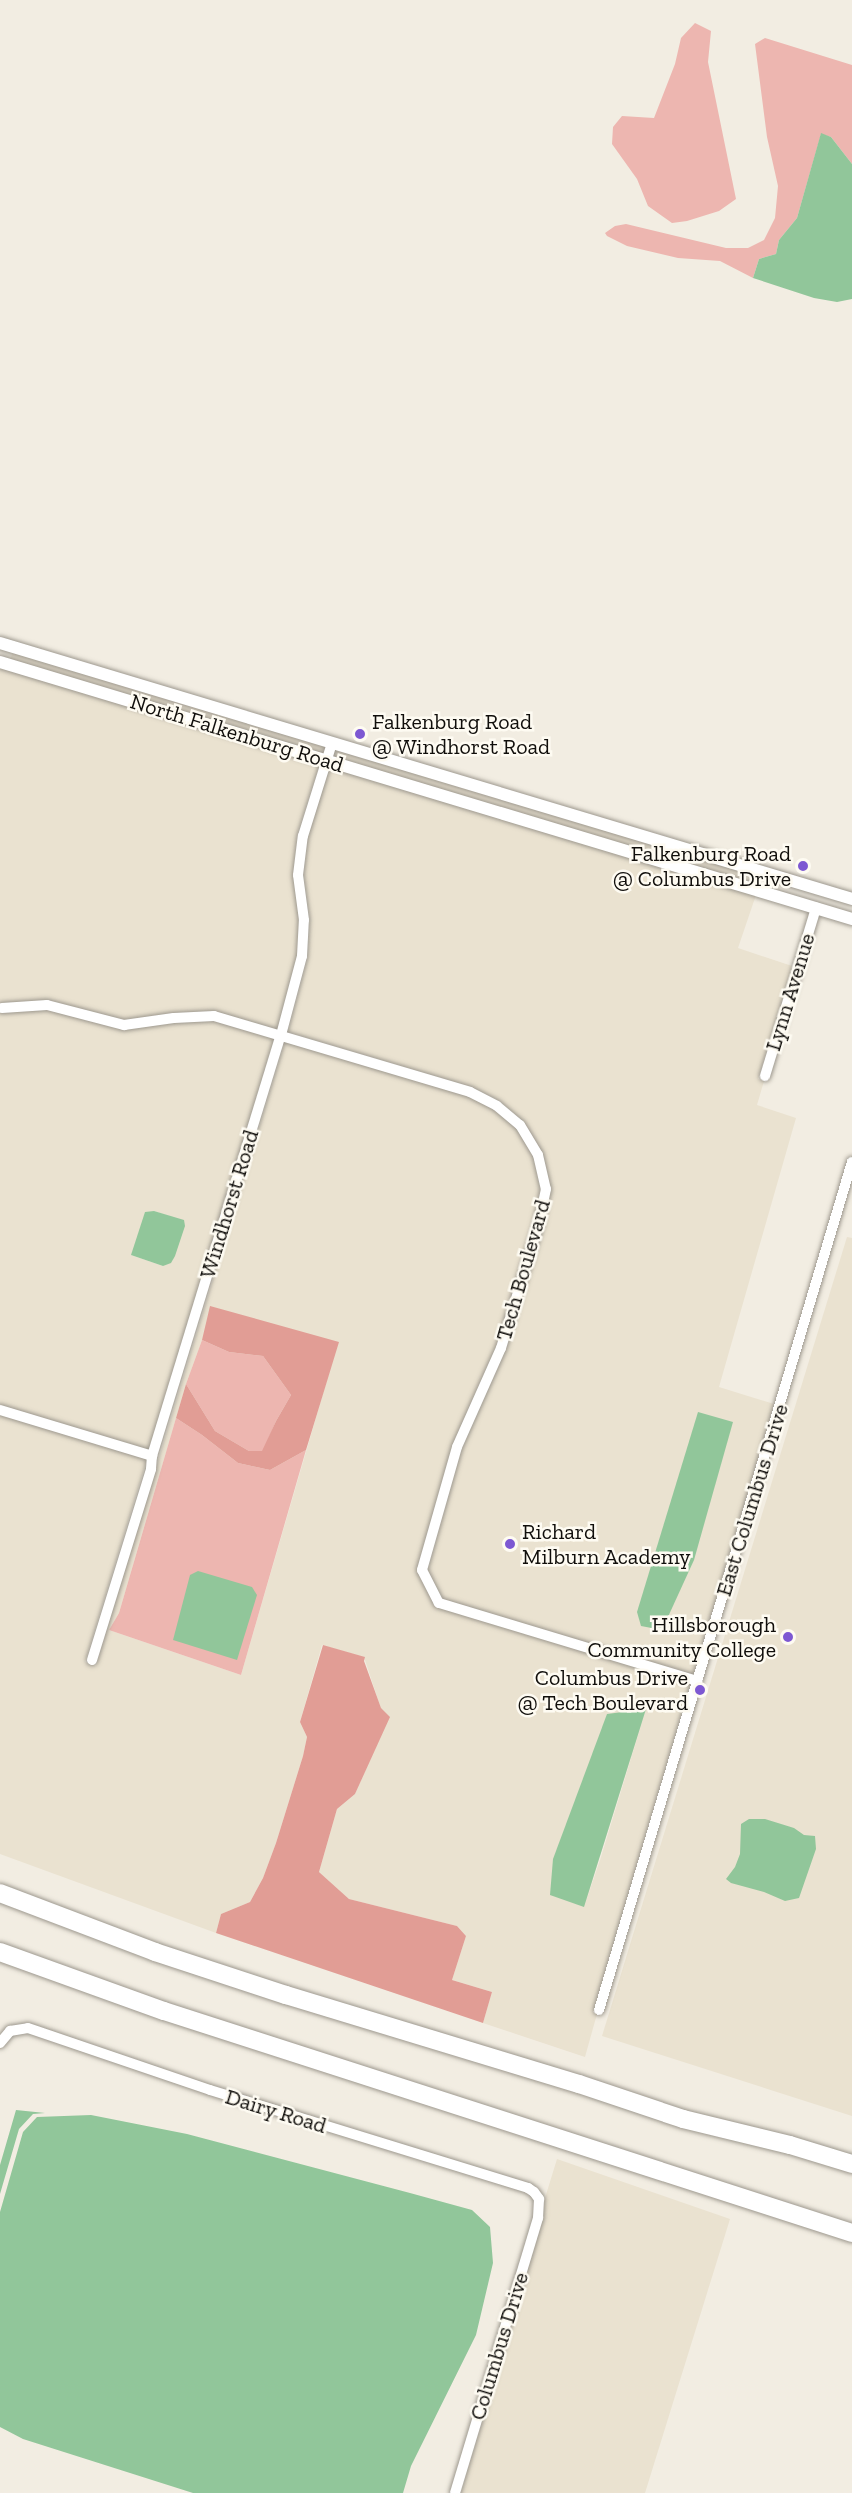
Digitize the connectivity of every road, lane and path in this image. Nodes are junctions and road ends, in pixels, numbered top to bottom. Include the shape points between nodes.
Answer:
1 (5, 644) edge
2 (2, 663) edge
3 (332, 743) junction
4 (326, 760) junction
5 (852, 899) edge
6 (816, 908) junction
7 (852, 919) edge
8 (2, 1008) dead end
9 (281, 1035) junction
10 (765, 1076) dead end
11 (852, 1162) edge
12 (0, 1410) edge
13 (152, 1456) junction
14 (92, 1660) dead end
15 (697, 1681) junction
16 (0, 1893) edge
17 (0, 1952) edge
18 (599, 2010) dead end
19 (0, 2043) edge
20 (852, 2164) edge
21 (539, 2199) joint
22 (852, 2233) edge
23 (455, 2493) edge

1 - 2 street
1 - 3 street, North Falkenburg Road
2 - 4 street, North Falkenburg Road
3 - 4 street, Windhorst Road
3 - 5 street, North Falkenburg Road
4 - 6 street, North Falkenburg Road
4 - 9 street, Windhorst Road via 303,836 298,875 304,920 302,956
6 - 7 street, North Falkenburg Road
6 - 10 street, Lynn Avenue
8 - 9 street, Tech Boulevard via 47,1005 124,1025 214,1016
9 - 13 street, Windhorst Road
9 - 15 street, Tech Boulevard via 470,1092 497,1106 520,1125 538,1155 546,1189 539,1223 501,1348 457,1447 422,1570 439,1603
11 - 15 street, East Columbus Drive
12 - 13 street
13 - 14 street, Windhorst Road
15 - 18 street, East Columbus Drive
16 - 20 highway via 156,1952 286,1995 683,2119
17 - 22 highway via 164,2011
19 - 21 street, Dairy Road via 10,2031 28,2028 210,2090 528,2188
21 - 23 street, Columbus Drive via 538,2218

